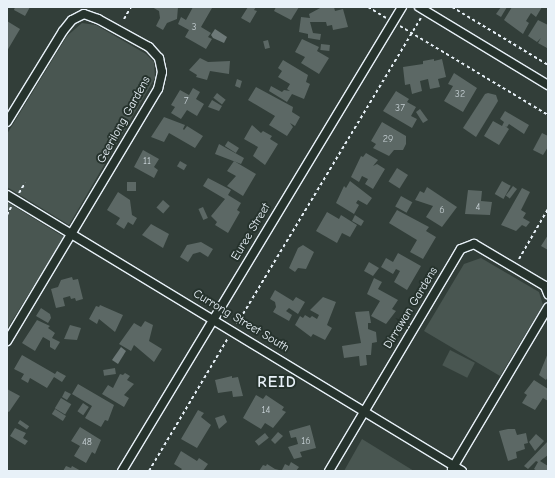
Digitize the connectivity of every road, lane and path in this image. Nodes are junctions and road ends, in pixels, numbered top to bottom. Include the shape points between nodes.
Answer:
1 (131, 7) edge
2 (368, 7) edge
3 (402, 7) edge
4 (452, 7) edge
5 (422, 9) edge
6 (124, 19) dead end
7 (393, 22) junction
8 (412, 33) junction
9 (548, 65) edge
10 (548, 85) edge
11 (548, 115) edge
12 (7, 122) edge
13 (7, 195) edge
14 (548, 209) edge
15 (72, 234) junction
16 (519, 259) dead end
17 (548, 294) edge
18 (548, 306) edge
19 (213, 318) junction
20 (233, 330) junction
21 (7, 341) edge
22 (365, 411) junction
23 (452, 469) edge
24 (122, 471) edge
25 (149, 471) edge
26 (328, 471) edge
27 (462, 471) edge

1 - 6 path
2 - 7 path
3 - 7 street, Euree Street
4 - 9 path
5 - 8 path
5 - 10 street
7 - 8 path
7 - 19 street, Euree Street
8 - 11 path
8 - 20 path
12 - 15 street, Geerilong Gardens via 63,30 72,20 84,14 149,47 159,58 162,72 158,89
13 - 15 street, Currong Street South
14 - 16 path
15 - 19 street, Currong Street South
15 - 21 street, Geerilong Gardens
17 - 22 street, Dirrawan Gardens via 545,286 474,244 461,249
18 - 23 street
19 - 20 street, Currong Street South
19 - 24 street, Euree Street
20 - 22 street, Currong Street South
20 - 25 path
22 - 23 street, Currong Street South
22 - 26 street, Dirrawan Gardens
23 - 27 street, Currong Street South

